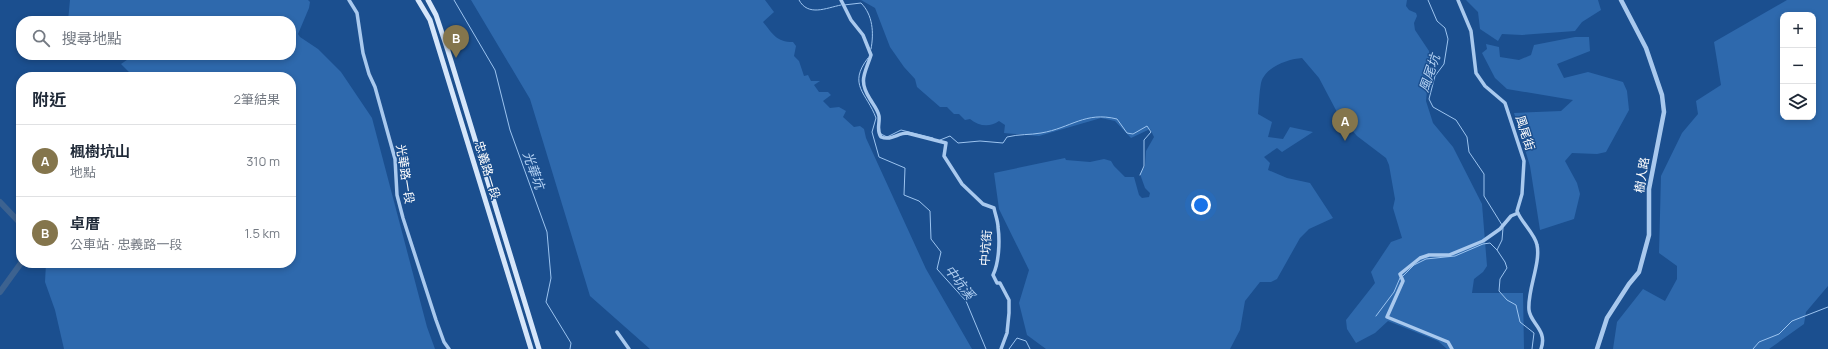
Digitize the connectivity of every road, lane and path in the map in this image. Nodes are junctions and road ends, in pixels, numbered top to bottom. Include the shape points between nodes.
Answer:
1 (349, 0) edge
2 (418, 0) edge
3 (428, 0) edge
4 (841, 0) edge
5 (1458, 0) edge
6 (1621, 0) edge
7 (492, 189) junction
8 (481, 192) junction
9 (1518, 214) junction
10 (530, 314) junction
11 (519, 317) junction
12 (617, 332) dead end
13 (449, 349) edge
14 (531, 349) edge
15 (539, 349) edge
16 (629, 349) edge
17 (1001, 349) edge
18 (1452, 349) edge
19 (1541, 349) edge
20 (1597, 349) edge

1 - 13 street, 光華路一段 via 357,14 368,74 375,87 395,159 397,196 403,218 436,320
2 - 8 main road, 忠義路一段 via 430,20
3 - 7 main road, 忠義路一段 via 436,15
4 - 17 street, 中坑街 via 850,20 863,35 870,54 863,82 879,116 881,137 888,139 907,133 946,143 944,156 962,184 983,204 994,208 998,232 996,270 993,275 1009,300 1007,333
5 - 9 street, 風尾街 via 1471,31 1476,73 1485,86 1505,103 1524,161
6 - 20 street, 樹人路 via 1646,48 1662,95 1664,112 1649,189 1649,235 1639,272 1607,318
7 - 8 main road
7 - 10 main road, 忠義路一段
8 - 11 main road, 忠義路一段
9 - 18 street via 1511,216 1500,229 1483,241 1449,255 1429,255 1420,258 1400,274 1403,281 1387,318 1448,342
9 - 19 street via 1537,245 1529,311 1543,339
10 - 11 main road
10 - 15 main road, 忠義路一段
11 - 14 main road, 忠義路一段
12 - 16 street

